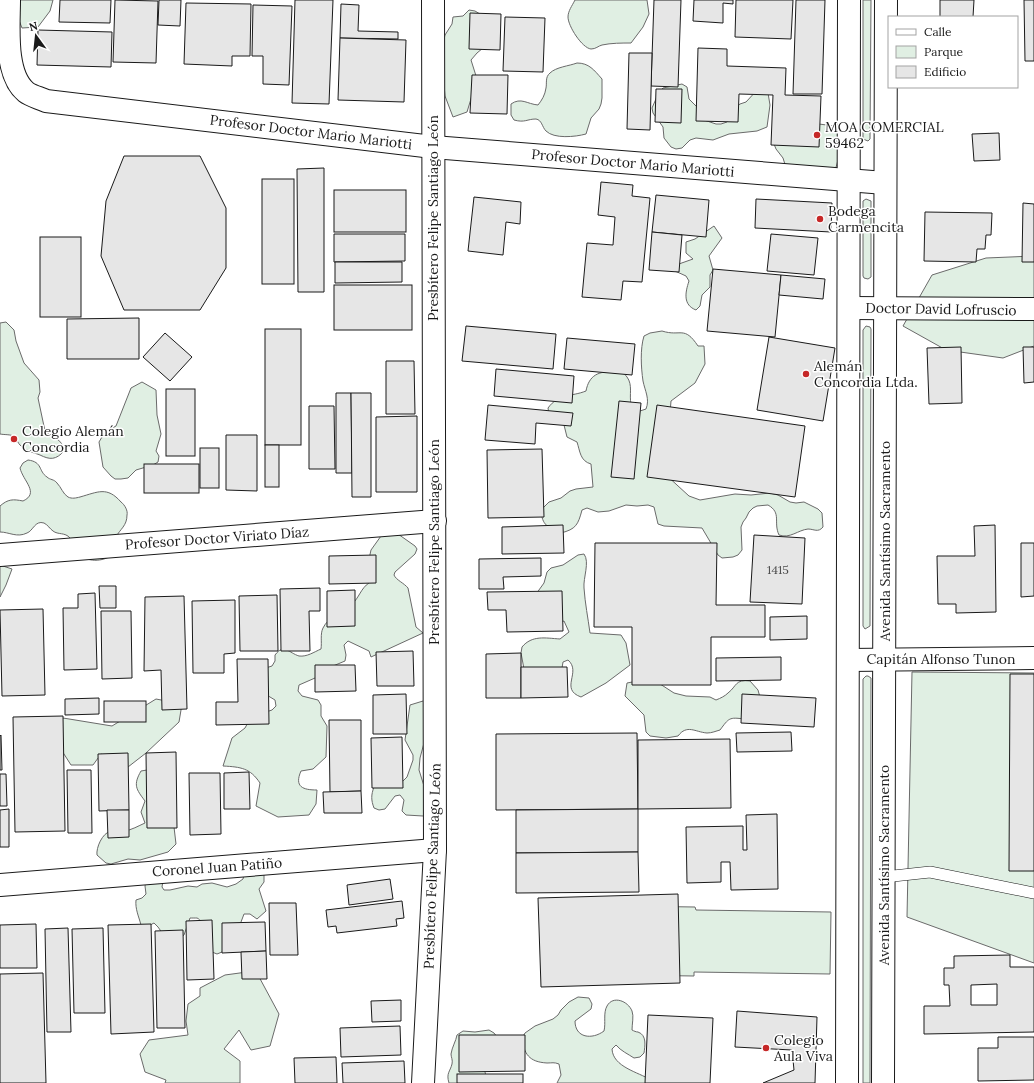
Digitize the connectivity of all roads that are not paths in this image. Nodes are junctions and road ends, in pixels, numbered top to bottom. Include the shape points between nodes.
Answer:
1 (8, 0) edge
2 (433, 0) edge
3 (849, 0) edge
4 (886, 0) edge
5 (433, 147) junction
6 (849, 180) junction
7 (885, 183) junction
8 (848, 308) junction
9 (885, 308) junction
10 (1034, 309) edge
11 (435, 521) junction
12 (0, 555) edge
13 (1034, 658) edge
14 (885, 659) junction
15 (848, 660) junction
16 (434, 850) junction
17 (884, 877) junction
18 (0, 884) edge
19 (1034, 894) edge
20 (423, 1083) edge
21 (847, 1083) edge
22 (883, 1083) edge

1 - 5 street, Profesor Doctor Mario Mariotti via 9,49 14,74 18,83 27,92 46,101
2 - 5 street, Presbítero Felipe Santiago León
3 - 6 street
4 - 7 street, Avenida Santísimo Sacramento
5 - 6 street, Profesor Doctor Mario Mariotti
5 - 11 street, Presbítero Felipe Santiago León
6 - 7 street, Profesor Doctor Mario Mariotti
6 - 8 street
7 - 9 street, Avenida Santísimo Sacramento
8 - 9 street, Doctor David Lofruscio
8 - 15 street
9 - 10 street, Doctor David Lofruscio
9 - 14 street, Avenida Santísimo Sacramento
11 - 12 street, Profesor Doctor Viriato Díaz
11 - 16 street, Presbítero Felipe Santiago León
13 - 14 street, Capitán Alfonso Tunon
14 - 15 street, Capitán Alfonso Tunon
14 - 17 street, Avenida Santísimo Sacramento
15 - 21 street
16 - 18 street, Coronel Juan Patiño
16 - 20 street, Presbítero Felipe Santiago León
17 - 19 lane via 930,872
17 - 22 street, Avenida Santísimo Sacramento

